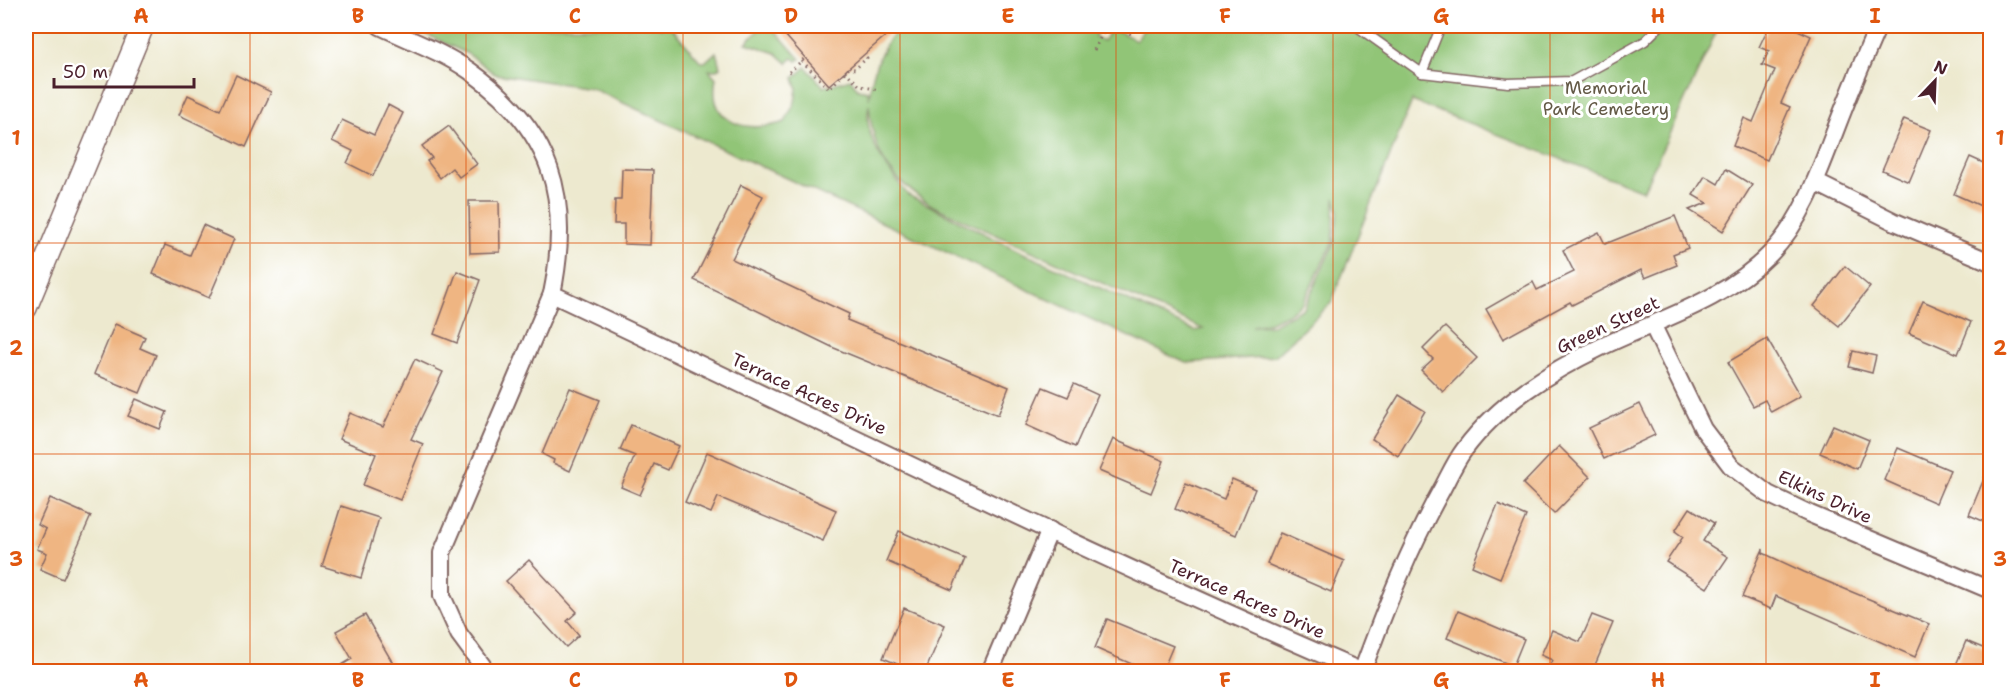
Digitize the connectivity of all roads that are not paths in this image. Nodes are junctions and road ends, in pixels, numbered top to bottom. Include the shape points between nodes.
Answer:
1 (143, 26) edge
2 (380, 26) edge
3 (1356, 26) edge
4 (1442, 26) edge
5 (1660, 26) edge
6 (1878, 26) edge
7 (1422, 73) junction
8 (1815, 182) junction
9 (1990, 262) edge
10 (552, 294) junction
11 (26, 308) edge
12 (1653, 326) junction
13 (1050, 530) junction
14 (1990, 590) edge
15 (1362, 671) edge
16 (487, 672) edge
17 (990, 672) edge

1 - 11 street
2 - 10 street via 468,70 517,110 540,145 554,184 560,224 559,261
3 - 7 lane
4 - 7 lane
5 - 7 lane via 1645,41 1572,81 1508,83
6 - 8 street, Green Street
8 - 9 street via 1893,221
8 - 12 street, Green Street via 1785,235 1756,268 1721,293
10 - 13 street, Terrace Acres Drive
10 - 16 street via 442,553 442,596 459,634
12 - 14 street, Elkins Drive via 1703,429 1731,466 1768,494
12 - 15 street, Green Street via 1544,377 1509,403 1464,450 1420,529
13 - 15 street, Terrace Acres Drive
13 - 17 street

